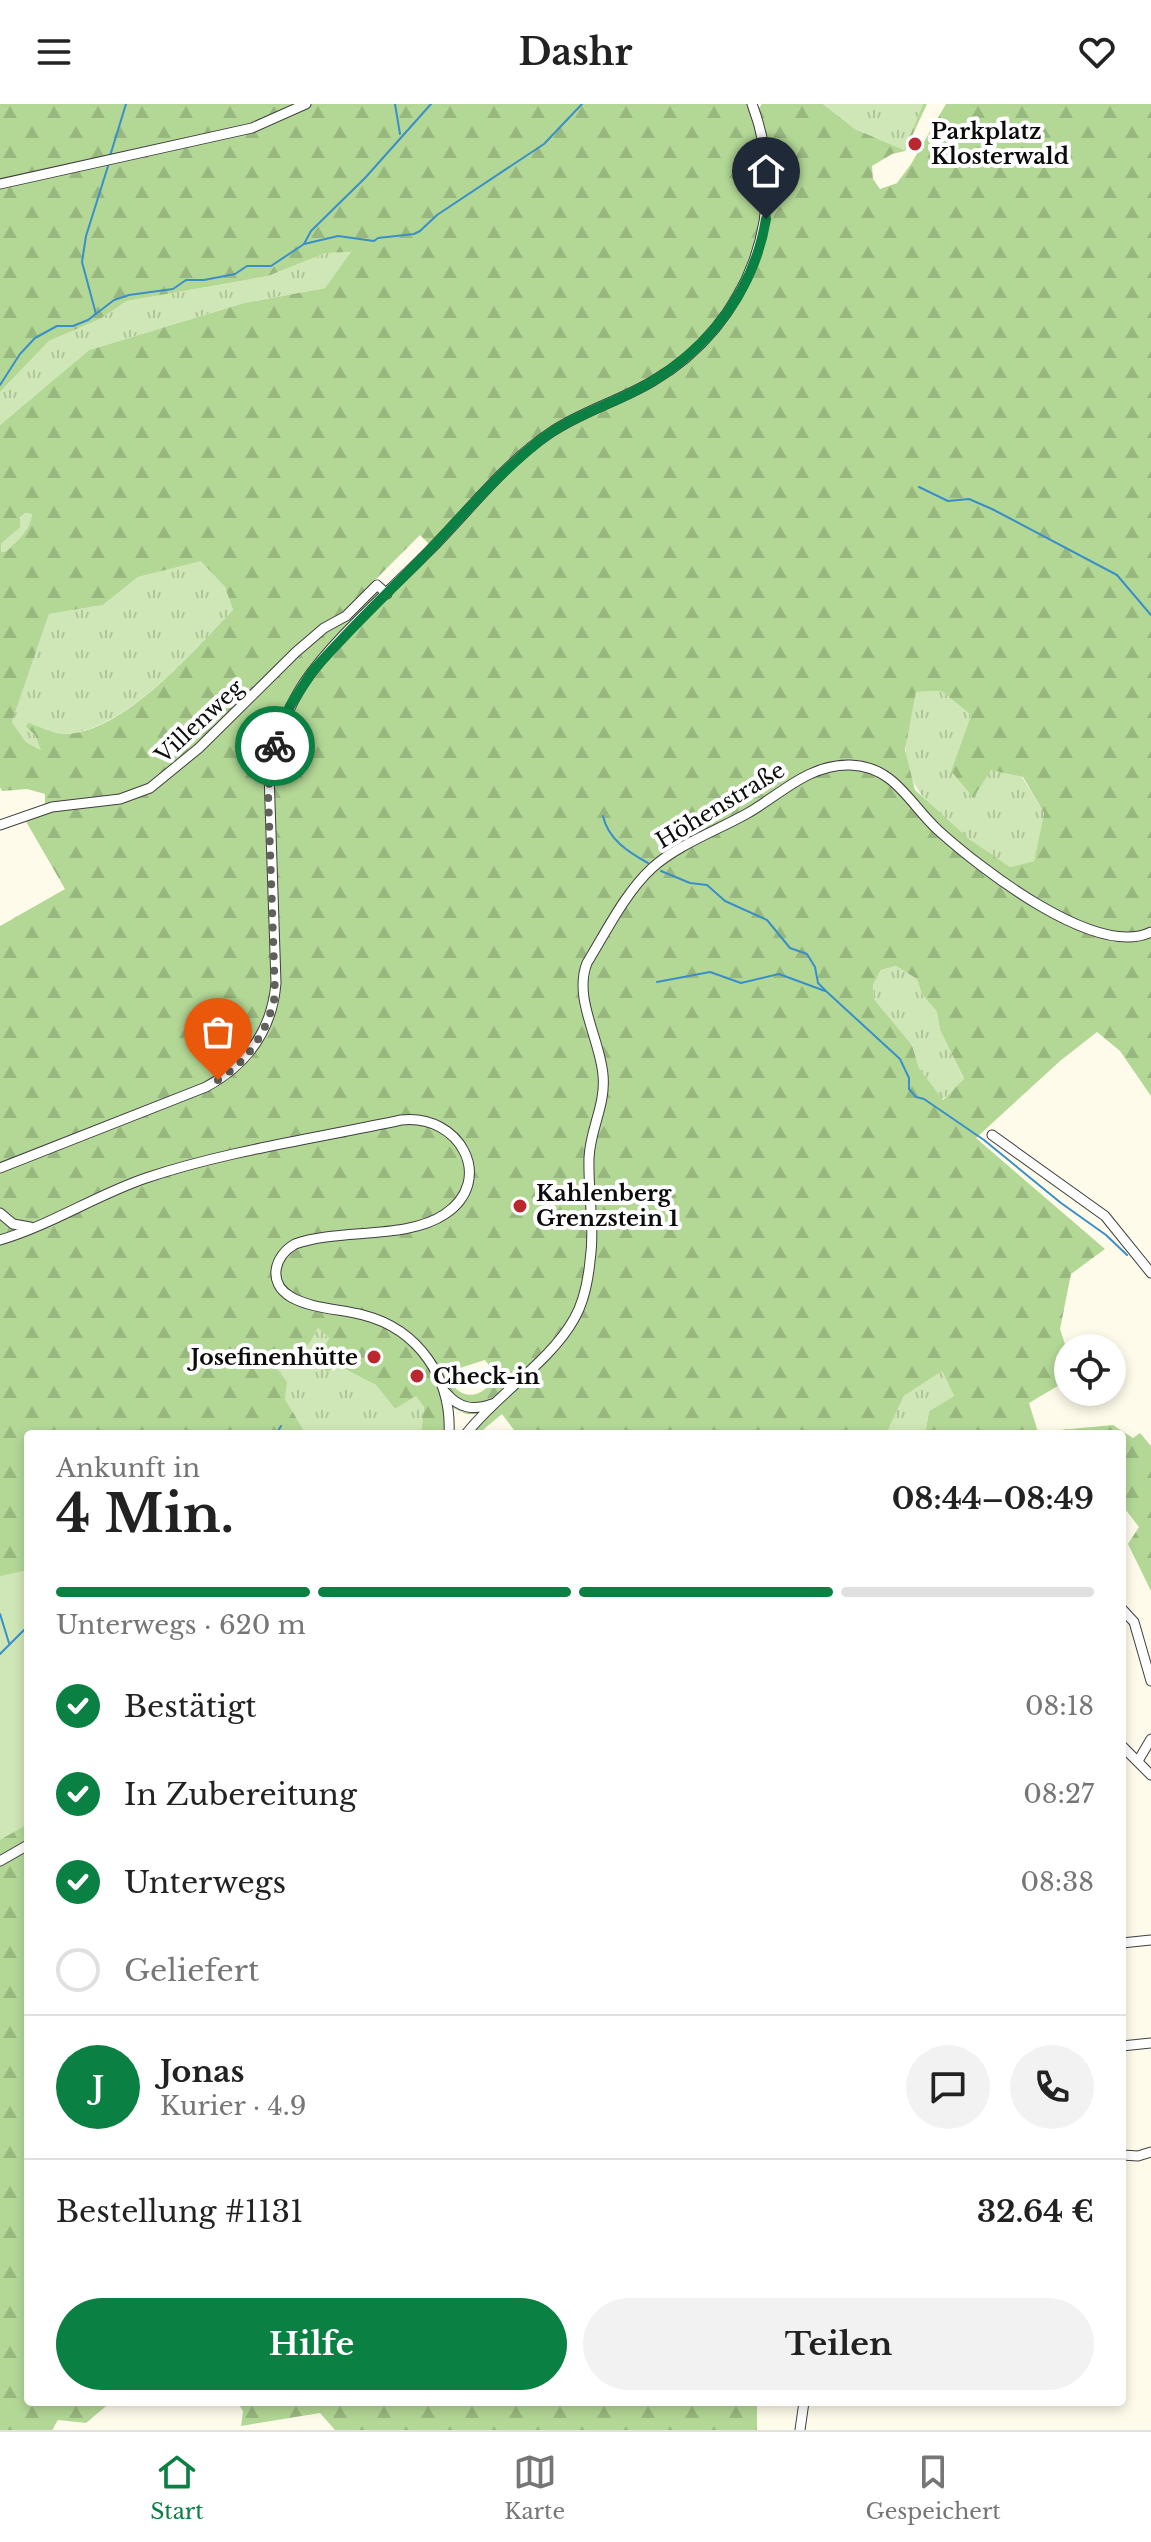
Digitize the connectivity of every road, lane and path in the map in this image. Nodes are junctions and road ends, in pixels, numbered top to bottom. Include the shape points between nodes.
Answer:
1 (306, 104) edge
2 (752, 104) edge
3 (0, 184) edge
4 (387, 594) junction
5 (0, 825) edge
6 (1151, 932) edge
7 (992, 1135) dead end
8 (28, 1158) junction
9 (0, 1168) edge
10 (0, 1175) edge
11 (0, 1213) edge
12 (41, 1224) junction
13 (0, 1240) edge
14 (1151, 1273) edge
15 (446, 1393) junction
16 (492, 1404) junction
17 (449, 1430) edge
18 (469, 1430) edge
19 (1126, 1613) edge
20 (1151, 1681) edge
21 (1151, 1739) edge
22 (1126, 1750) edge
23 (1138, 1761) junction
24 (1151, 1775) edge
25 (24, 1847) edge
26 (0, 1861) edge
27 (1151, 1940) edge
28 (1126, 1943) edge
29 (1151, 2043) edge
30 (1126, 2046) edge
31 (1151, 2152) edge
32 (1126, 2155) edge
33 (803, 2406) edge
34 (800, 2430) edge

1 - 3 street via 252,128
2 - 4 street via 765,149 767,204 756,260 735,303 703,342 667,372 538,442
4 - 5 street, Villenweg via 377,585 346,616 324,628 150,788 120,799 52,807
4 - 8 street via 312,672 275,743 268,791 276,983 273,1007 257,1043 235,1069 206,1087
6 - 16 street, Höhenstraße via 1113,938 1036,904 940,832 890,777 865,766 808,774 658,863 617,916 587,963 582,981 604,1083 590,1151 592,1225 585,1291 576,1317 560,1339
7 - 14 street via 1105,1216
8 - 9 street
8 - 10 street
11 - 12 street via 21,1226
12 - 13 street
12 - 15 street via 174,1170 401,1120 435,1122 456,1138 466,1156 466,1185 453,1208 419,1224 301,1242 280,1257 275,1274 281,1288 295,1299 365,1315 404,1334 433,1366
15 - 16 street, Höhenstraße via 466,1407
15 - 17 street
16 - 18 street, Höhenstraße
19 - 20 street via 1134,1622
21 - 23 street
22 - 23 street
23 - 24 street
25 - 26 street
27 - 28 street
29 - 30 street
31 - 32 street
33 - 34 street

